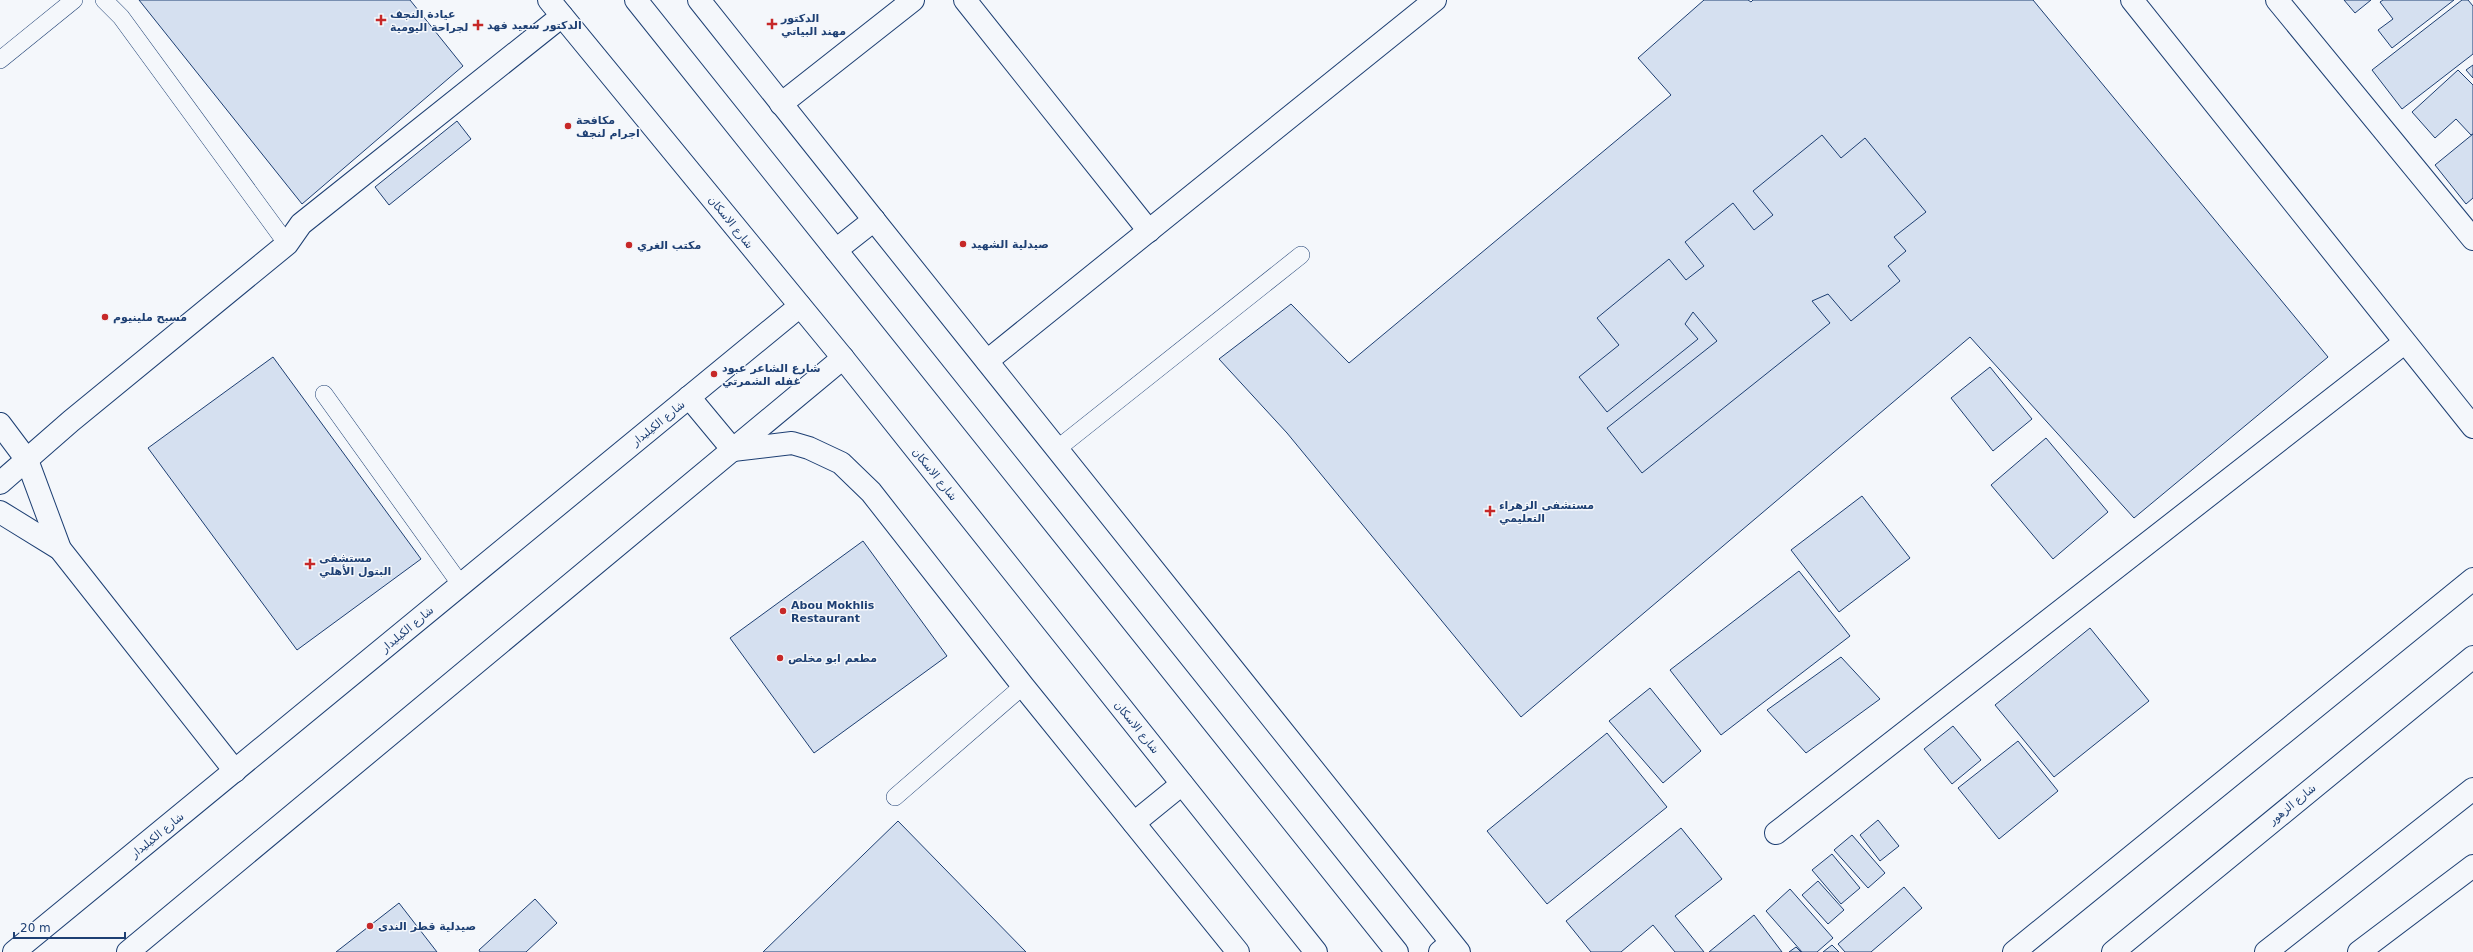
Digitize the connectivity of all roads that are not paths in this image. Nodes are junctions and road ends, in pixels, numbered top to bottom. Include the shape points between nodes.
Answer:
1 (74, 0) edge
2 (104, 0) edge
3 (636, 0) edge
4 (699, 0) edge
5 (913, 0) edge
6 (965, 0) edge
7 (1435, 0) edge
8 (2132, 0) edge
9 (2277, 0) edge
10 (555, 8) edge
11 (0, 60) edge
12 (781, 104) junction
13 (874, 220) junction
14 (1149, 231) junction
15 (2473, 239) edge
16 (287, 244) junction
17 (836, 250) junction
18 (1301, 255) dead end
19 (800, 306) junction
20 (2404, 343) junction
21 (843, 358) junction
22 (986, 361) junction
23 (324, 394) dead end
24 (689, 397) junction
25 (0, 424) edge
26 (2473, 427) edge
27 (1057, 449) junction
28 (733, 450) junction
29 (27, 460) junction
30 (0, 483) edge
31 (0, 512) edge
32 (60, 549) junction
33 (2473, 579) edge
34 (460, 585) junction
35 (2473, 657) edge
36 (1023, 686) junction
37 (235, 771) junction
38 (1182, 784) junction
39 (2473, 789) edge
40 (895, 797) dead end
41 (1134, 823) junction
42 (1776, 833) dead end
43 (2473, 866) edge
44 (2173, 901) junction
45 (1450, 949) edge
46 (14, 952) edge
47 (128, 952) edge
48 (1238, 952) edge
49 (1316, 952) edge
50 (1397, 952) edge
51 (2014, 952) edge
52 (2113, 952) edge
53 (2132, 952) edge
54 (2266, 952) edge
55 (2359, 952) edge

1 - 11 lane
2 - 16 lane via 122,17
3 - 17 street
4 - 12 street
5 - 12 street
6 - 14 street
7 - 14 street
8 - 20 street
9 - 15 street
10 - 16 street via 301,224
10 - 19 street, شارع الاسكان
12 - 13 street
13 - 17 street
13 - 22 street
14 - 22 street
16 - 29 street
17 - 50 street
18 - 27 lane
19 - 21 street, شارع الاسكان
19 - 24 street, شارع الكيليدار
20 - 26 street
20 - 42 street
21 - 28 street
21 - 38 street, شارع الاسكان
22 - 27 street
23 - 34 lane
24 - 28 street
24 - 34 street, شارع الكيليدار
25 - 29 street
27 - 45 street
28 - 36 street via 792,444 826,454 841,464 871,492
28 - 47 street
29 - 30 street
29 - 32 street
31 - 32 street
32 - 37 street
33 - 51 street
34 - 37 street, شارع الكيليدار
35 - 44 street, شارع الزهور
36 - 40 lane
36 - 41 street
37 - 46 street, شارع الكيليدار
38 - 41 street
38 - 49 street, شارع الاسكان
39 - 54 street
41 - 48 street
43 - 55 street
44 - 52 street, شارع الزهور
44 - 53 street

